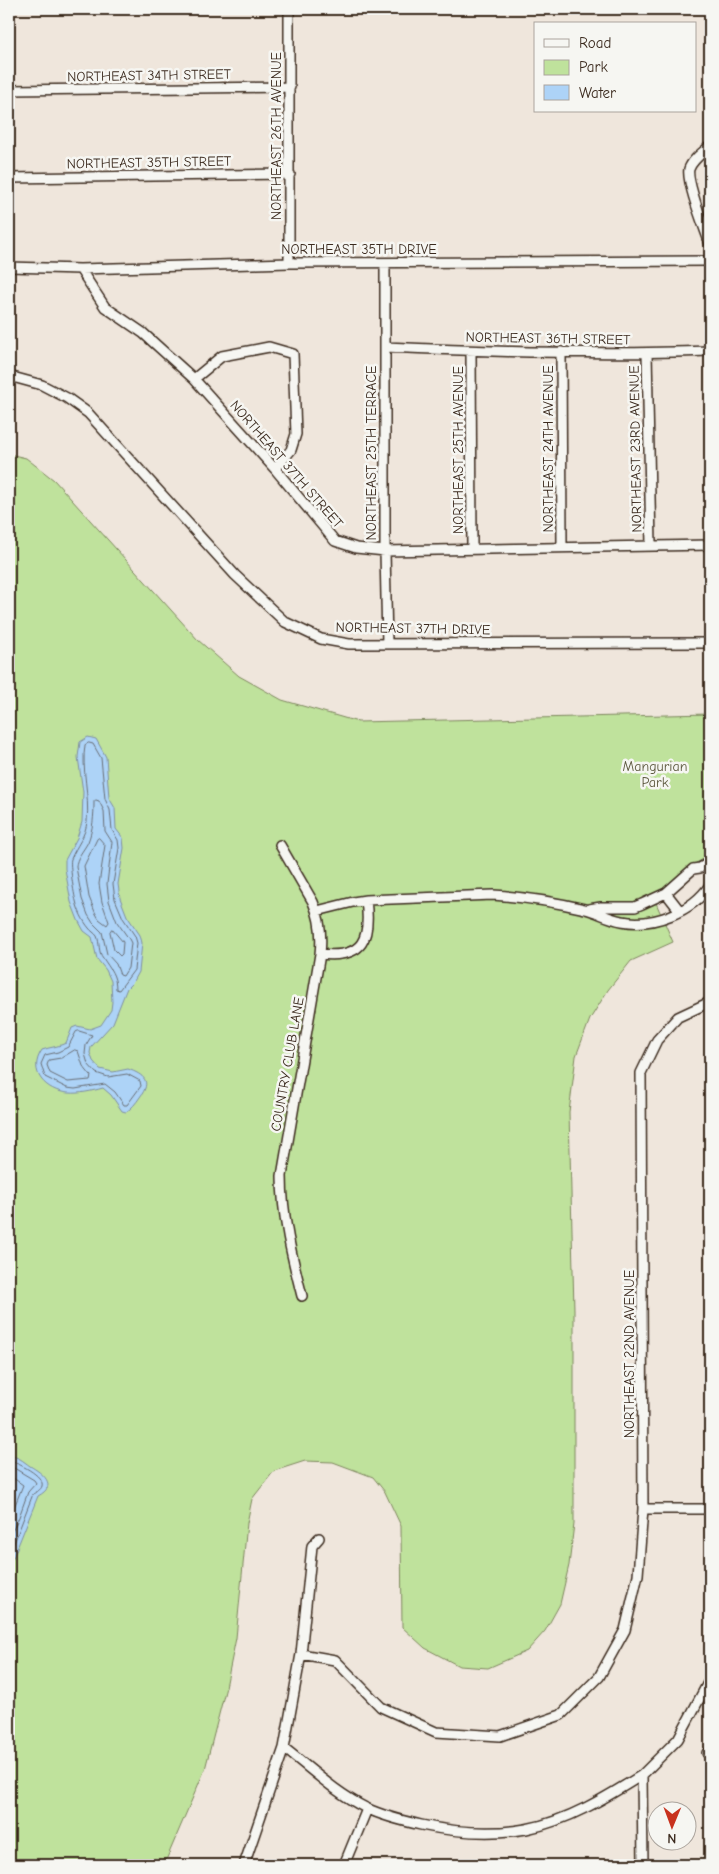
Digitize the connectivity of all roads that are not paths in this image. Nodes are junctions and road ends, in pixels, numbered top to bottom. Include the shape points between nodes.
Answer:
1 (290, 9) edge
2 (290, 87) junction
3 (9, 90) edge
4 (710, 146) edge
5 (290, 174) junction
6 (9, 178) edge
7 (710, 244) edge
8 (710, 261) edge
9 (289, 263) junction
10 (385, 263) junction
11 (9, 267) edge
12 (80, 269) junction
13 (384, 347) junction
14 (471, 351) junction
15 (710, 351) edge
16 (561, 352) junction
17 (647, 353) junction
18 (9, 376) edge
19 (194, 379) junction
20 (275, 469) junction
21 (651, 545) junction
22 (710, 545) edge
23 (562, 546) junction
24 (472, 549) junction
25 (385, 551) junction
26 (710, 642) edge
27 (387, 644) junction
28 (280, 845) dead end
29 (710, 862) edge
30 (710, 886) edge
31 (666, 893) junction
32 (366, 900) junction
33 (586, 909) junction
34 (680, 910) junction
35 (317, 911) junction
36 (320, 954) junction
37 (710, 1002) edge
38 (302, 1296) dead end
39 (643, 1509) junction
40 (710, 1509) edge
41 (319, 1538) dead end
42 (301, 1654) junction
43 (710, 1679) edge
44 (284, 1748) junction
45 (642, 1775) junction
46 (367, 1809) junction
47 (244, 1865) edge
48 (344, 1865) edge
49 (643, 1865) edge

1 - 2 street, NORTHEAST 26TH AVENUE
2 - 3 street, NORTHEAST 34TH STREET
2 - 5 street, NORTHEAST 26TH AVENUE
4 - 7 street via 689,170
5 - 6 street, NORTHEAST 35TH STREET
5 - 9 street, NORTHEAST 26TH AVENUE
8 - 10 street, NORTHEAST 35TH DRIVE
9 - 10 street, NORTHEAST 35TH DRIVE
9 - 12 street, NORTHEAST 35TH DRIVE
10 - 13 street, NORTHEAST 25TH TERRACE
11 - 12 street, NORTHEAST 35TH DRIVE
12 - 19 street, NORTHEAST 37TH STREET via 105,307 143,333
13 - 14 street, NORTHEAST 36TH STREET
13 - 25 street, NORTHEAST 25TH TERRACE
14 - 16 street, NORTHEAST 36TH STREET
14 - 24 street, NORTHEAST 25TH AVENUE
15 - 17 street, NORTHEAST 36TH STREET
16 - 17 street, NORTHEAST 36TH STREET
16 - 23 street, NORTHEAST 24TH AVENUE
17 - 21 street, NORTHEAST 23RD AVENUE
18 - 27 street, NORTHEAST 37TH DRIVE via 42,385 88,413 236,575 285,622 321,639 349,644
19 - 20 street, NORTHEAST 37TH STREET
19 - 20 street via 222,356 269,347 293,354 296,434 291,450
20 - 25 street, NORTHEAST 37TH STREET via 335,541 356,548
21 - 22 street, NORTHEAST 37TH STREET
21 - 23 street, NORTHEAST 37TH STREET
23 - 24 street, NORTHEAST 37TH STREET
24 - 25 street, NORTHEAST 37TH STREET
25 - 27 street, NORTHEAST 25TH TERRACE
26 - 27 street, NORTHEAST 37TH DRIVE
28 - 35 street, COUNTRY CLUB LANE
29 - 31 street via 694,869
30 - 34 street
31 - 33 street via 634,907
31 - 34 street
32 - 33 street via 494,895
32 - 35 street
32 - 36 street via 368,926 362,944 346,954
33 - 34 street via 621,921 645,923
35 - 36 street, COUNTRY CLUB LANE
36 - 38 street, COUNTRY CLUB LANE via 282,1176 282,1203
37 - 39 street, NORTHEAST 22ND AVENUE via 678,1016 658,1040 641,1073
39 - 40 street
39 - 42 street, NORTHEAST 22ND AVENUE via 638,1575 625,1630 599,1676 561,1715 500,1736 436,1732 381,1707 335,1660
41 - 42 street via 312,1546
42 - 44 street
43 - 45 street via 678,1739
44 - 46 street via 332,1787
44 - 47 street
45 - 46 street via 603,1800 526,1829 448,1831
45 - 49 street
46 - 48 street

